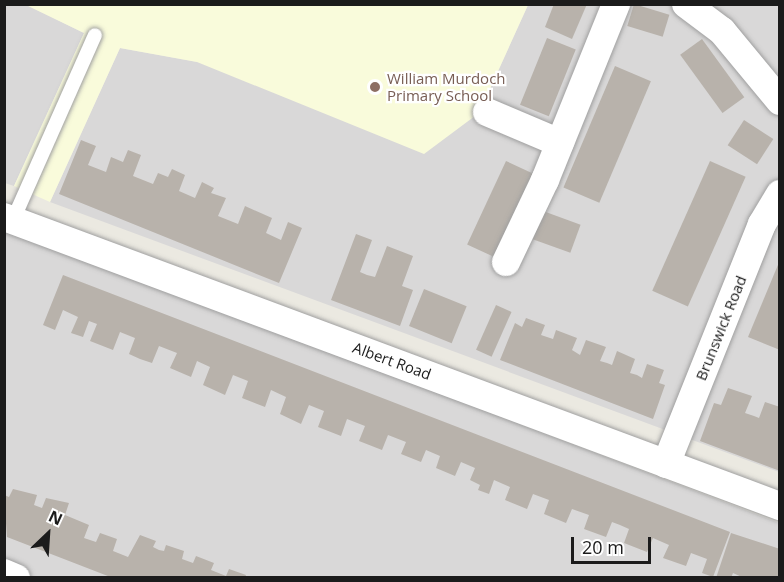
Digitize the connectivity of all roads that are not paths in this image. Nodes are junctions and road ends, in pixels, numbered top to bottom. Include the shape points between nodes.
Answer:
1 (616, 4) edge
2 (686, 4) edge
3 (95, 35) dead end
4 (780, 101) edge
5 (487, 112) dead end
6 (560, 143) junction
7 (780, 194) edge
8 (9, 219) edge
9 (506, 262) dead end
10 (666, 464) junction
11 (780, 506) edge
12 (4, 573) edge
13 (16, 578) edge

1 - 6 street
2 - 4 street via 722,31
3 - 8 lane
5 - 6 street
6 - 9 street
7 - 10 street, Brunswick Road via 762,224
8 - 10 street, Albert Road
10 - 11 street, Albert Road
12 - 13 street

